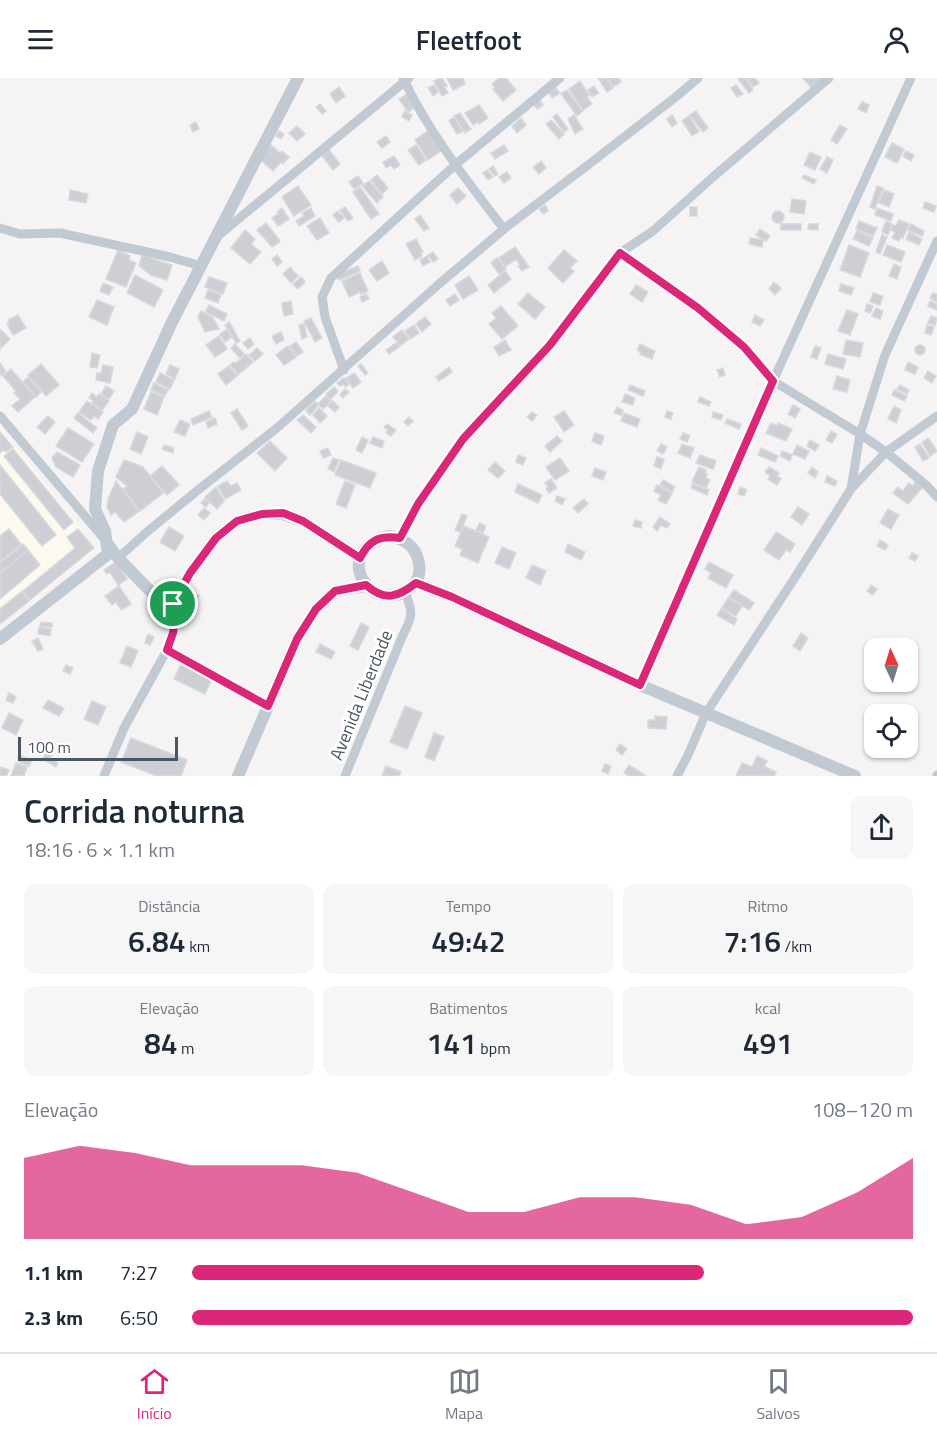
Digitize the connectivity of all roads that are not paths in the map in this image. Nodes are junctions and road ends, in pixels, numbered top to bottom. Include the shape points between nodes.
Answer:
1 (298, 78) edge
2 (560, 78) edge
3 (698, 78) edge
4 (829, 78) edge
5 (911, 78) edge
6 (406, 79) edge
7 (455, 165) junction
8 (0, 228) edge
9 (504, 229) junction
10 (217, 236) junction
11 (937, 241) edge
12 (620, 253) junction
13 (201, 266) junction
14 (344, 370) junction
15 (773, 381) junction
16 (936, 414) edge
17 (0, 416) edge
18 (861, 434) junction
19 (886, 452) junction
20 (851, 489) junction
21 (937, 496) edge
22 (400, 538) junction
23 (106, 542) junction
24 (118, 558) junction
25 (360, 558) junction
26 (416, 583) junction
27 (366, 585) junction
28 (405, 591) junction
29 (173, 604) junction
30 (0, 639) edge
31 (167, 650) junction
32 (640, 685) junction
33 (268, 706) junction
34 (706, 713) junction
35 (104, 776) edge
36 (238, 776) edge
37 (345, 776) edge
38 (677, 776) edge
39 (855, 776) edge

1 - 10 street
2 - 7 street
3 - 9 street
4 - 12 street via 654,231
5 - 15 street
6 - 7 street
6 - 10 street
7 - 9 street
7 - 14 street via 331,278 322,297 325,318
8 - 13 street via 20,234 60,233
9 - 14 street
10 - 13 street
11 - 18 street via 885,355
12 - 15 street via 698,308 744,347
12 - 22 street via 550,345 463,439 418,504
13 - 23 street via 132,409 113,425 98,471 95,509
14 - 24 street
15 - 18 street
15 - 32 street
16 - 19 street
17 - 23 street
18 - 19 street
18 - 20 street
19 - 20 street
19 - 21 street
20 - 34 street
22 - 25 street via 390,536 371,542
22 - 26 street via 419,560
23 - 24 street
23 - 30 street via 108,554 103,560
24 - 29 street via 161,602
25 - 27 street via 361,577
25 - 29 street via 303,521 283,513 262,514 237,521 216,538
26 - 28 street
26 - 32 street
27 - 28 street via 380,595
27 - 33 street via 335,591 316,609 297,639
28 - 37 street, Avenida Liberdade via 411,619
29 - 31 street via 173,633
31 - 33 street
31 - 35 street via 124,728
32 - 34 street
33 - 36 street
34 - 38 street
34 - 39 street

